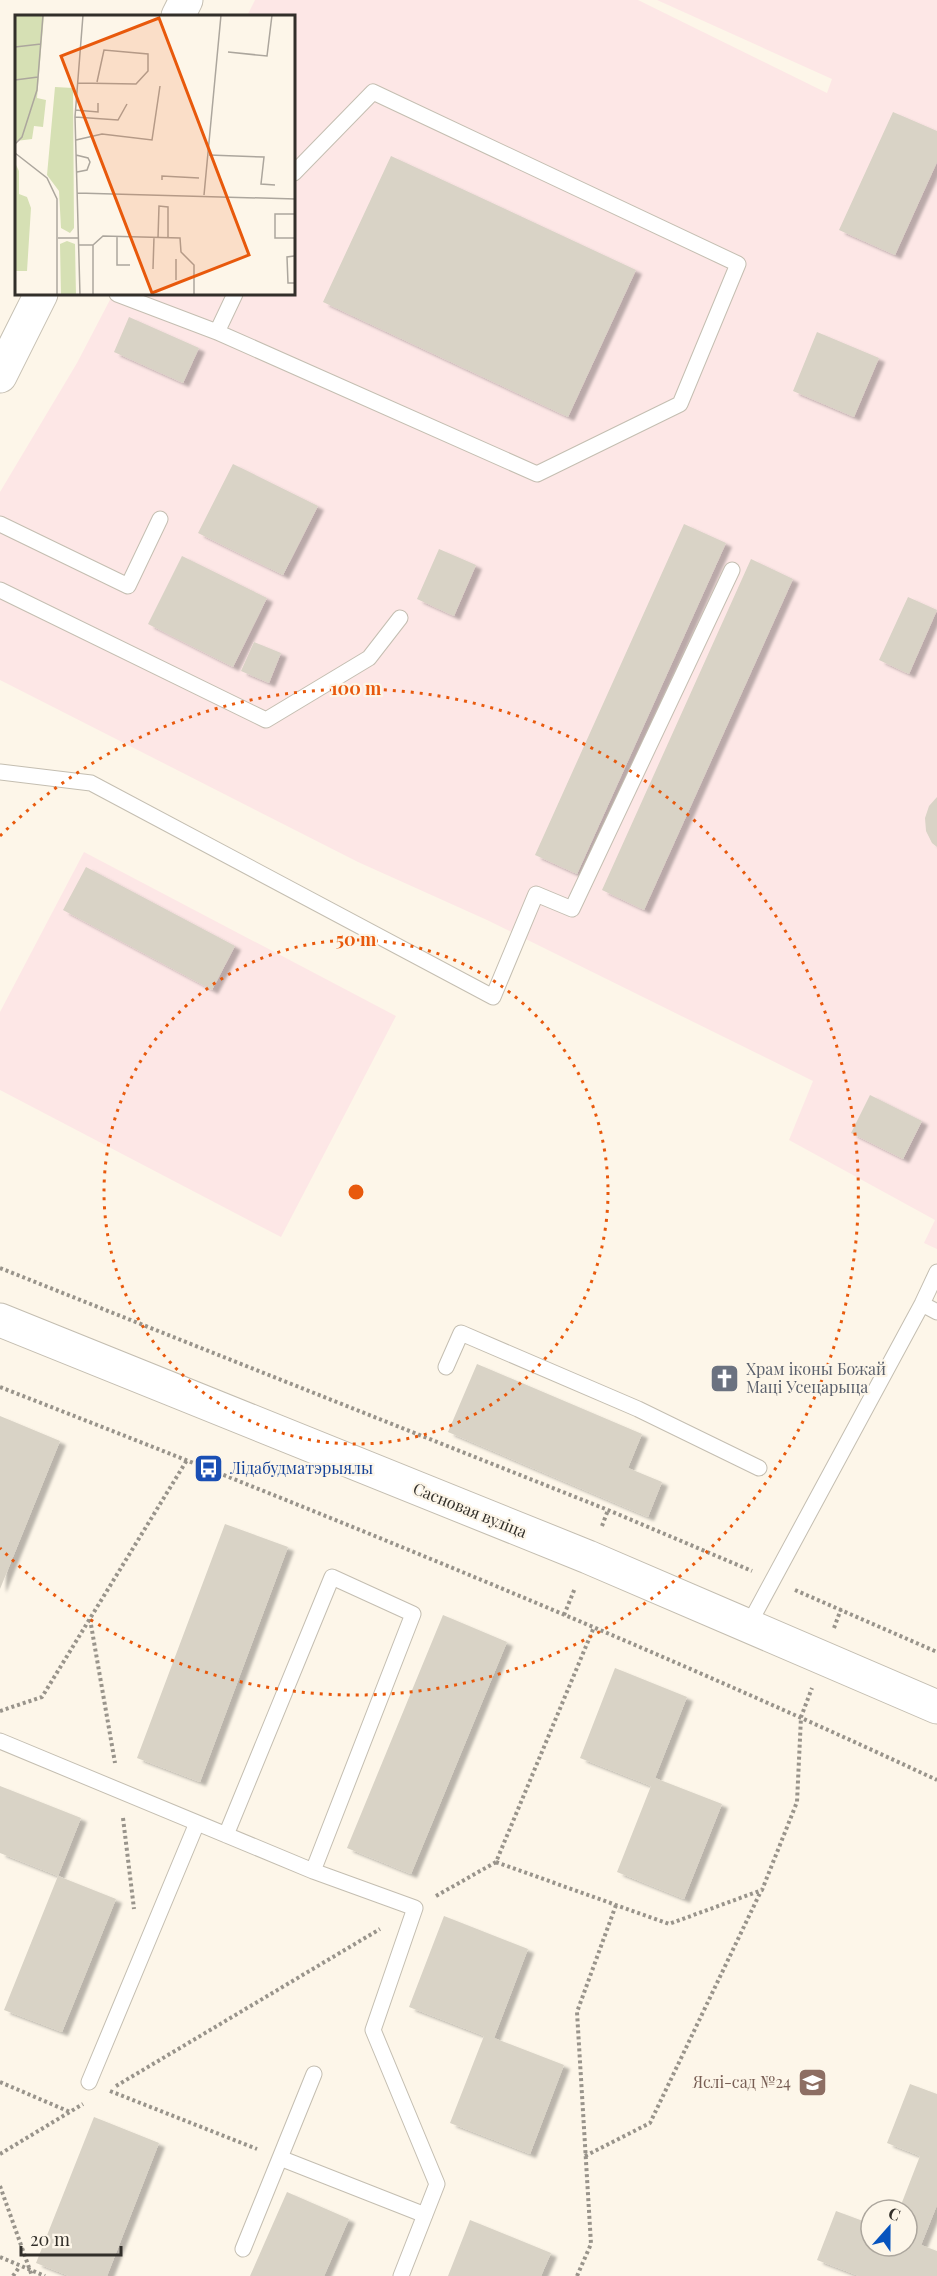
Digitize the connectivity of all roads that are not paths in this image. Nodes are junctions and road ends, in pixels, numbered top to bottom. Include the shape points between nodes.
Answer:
1 (186, 0) edge
2 (178, 15) edge
3 (296, 171) edge
4 (39, 296) edge
5 (122, 296) edge
6 (234, 296) edge
7 (216, 332) junction
8 (0, 376) edge
9 (160, 519) dead end
10 (0, 524) edge
11 (732, 570) dead end
12 (0, 590) edge
13 (400, 618) dead end
14 (0, 772) edge
15 (937, 1272) edge
16 (922, 1304) junction
17 (937, 1312) edge
18 (0, 1320) edge
19 (446, 1367) dead end
20 (759, 1468) dead end
21 (748, 1626) junction
22 (937, 1707) edge
23 (0, 1741) edge
24 (197, 1823) junction
25 (226, 1835) junction
26 (313, 1870) junction
27 (314, 2074) dead end
28 (89, 2082) road end
29 (280, 2158) junction
30 (425, 2215) junction
31 (243, 2249) dead end
32 (401, 2276) edge

1 - 2 street
3 - 7 lane via 373,92 738,264 680,404 537,474
4 - 8 street
5 - 7 lane
6 - 7 lane
9 - 10 lane via 128,586
11 - 14 lane via 572,909 536,894 493,997 91,783
12 - 13 lane via 266,720 369,658
15 - 16 lane
16 - 17 lane
16 - 21 lane
18 - 21 street, Сасновая вуліца via 588,1557
19 - 20 lane via 461,1333 638,1409
21 - 22 street, Сасновая вуліца
23 - 24 lane
24 - 25 lane
24 - 28 lane
25 - 26 lane
25 - 26 lane via 332,1577 413,1614
26 - 30 lane via 415,1908 373,2030 437,2184
27 - 29 lane
29 - 30 lane
29 - 31 lane
30 - 32 lane

